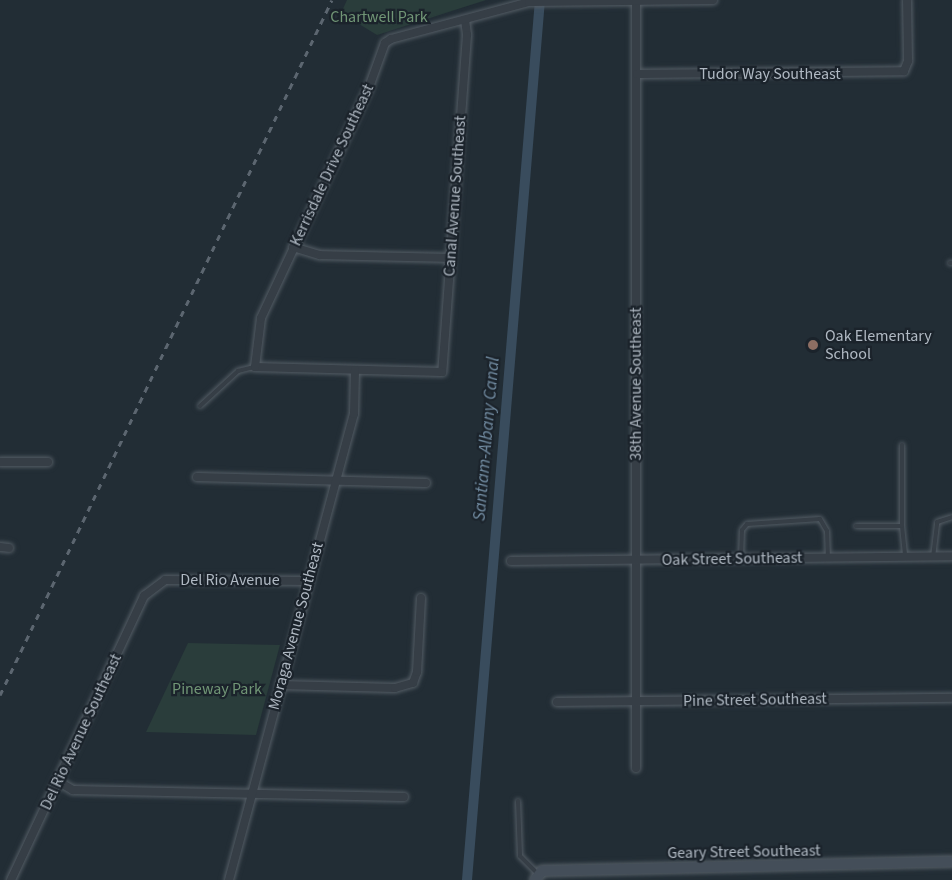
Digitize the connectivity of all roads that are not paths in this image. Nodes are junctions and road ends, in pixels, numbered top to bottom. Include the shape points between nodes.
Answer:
1 (636, 0) edge
2 (713, 0) edge
3 (907, 0) edge
4 (553, 1) edge
5 (465, 20) junction
6 (637, 74) junction
7 (293, 247) junction
8 (450, 258) junction
9 (255, 367) junction
10 (355, 370) junction
11 (200, 406) dead end
12 (902, 445) dead end
13 (0, 462) edge
14 (48, 462) dead end
15 (197, 477) dead end
16 (337, 479) junction
17 (426, 483) dead end
18 (952, 517) edge
19 (856, 526) dead end
20 (902, 526) junction
21 (0, 547) edge
22 (9, 548) dead end
23 (952, 556) edge
24 (933, 557) junction
25 (741, 558) junction
26 (828, 558) junction
27 (905, 558) junction
28 (636, 560) junction
29 (511, 561) dead end
30 (308, 581) junction
31 (155, 587) joint
32 (421, 598) dead end
33 (280, 685) junction
34 (952, 698) edge
35 (557, 702) dead end
36 (637, 702) junction
37 (636, 768) dead end
38 (58, 782) junction
39 (251, 795) junction
40 (404, 797) dead end
41 (518, 801) dead end
42 (952, 861) edge
43 (536, 877) edge
44 (11, 880) edge
45 (229, 880) edge

1 - 2 street, Kerrisdale Drive Southeast
1 - 4 street, Kerrisdale Drive Southeast
1 - 6 street, 38th Avenue Southeast
3 - 6 street, Tudor Way Southeast via 908,61 904,71
4 - 5 street, Kerrisdale Drive Southeast via 529,2
5 - 7 street, Kerrisdale Drive Southeast via 391,39 380,48 373,78
5 - 8 street, Canal Avenue Southeast
6 - 28 street, 38th Avenue Southeast
7 - 8 street via 313,254
7 - 9 street, Kerrisdale Drive Southeast via 261,318
8 - 10 street, Canal Avenue Southeast via 442,372
9 - 10 street
9 - 11 lane via 238,371
10 - 16 street, Moraga Avenue Southeast via 354,414
12 - 20 lane
13 - 14 street
15 - 16 street
16 - 17 street
16 - 30 street, Moraga Avenue Southeast
18 - 24 lane via 937,522
19 - 20 lane
20 - 27 lane
21 - 22 street
23 - 24 street, Oak Street Southeast
24 - 27 street, Oak Street Southeast
25 - 26 street, Oak Street Southeast
25 - 26 lane via 742,530 747,524 820,519 827,531
25 - 28 street, Oak Street Southeast
26 - 27 street, Oak Street Southeast
28 - 29 street, Oak Street Southeast
28 - 36 street, 38th Avenue Southeast
30 - 31 street, Del Rio Avenue via 185,579 165,580
30 - 33 street, Moraga Avenue Southeast
31 - 38 street, Del Rio Avenue Southeast via 144,596 135,614
32 - 33 street via 413,683 395,688
33 - 39 street, Moraga Avenue Southeast
34 - 36 street, Pine Street Southeast
35 - 36 street, Pine Street Southeast
36 - 37 street, 38th Avenue Southeast
38 - 39 street via 73,790
38 - 44 street, Del Rio Avenue Southeast
39 - 40 street
39 - 45 street, Moraga Avenue Southeast
41 - 43 lane via 520,856
42 - 43 street, Geary Street Southeast

